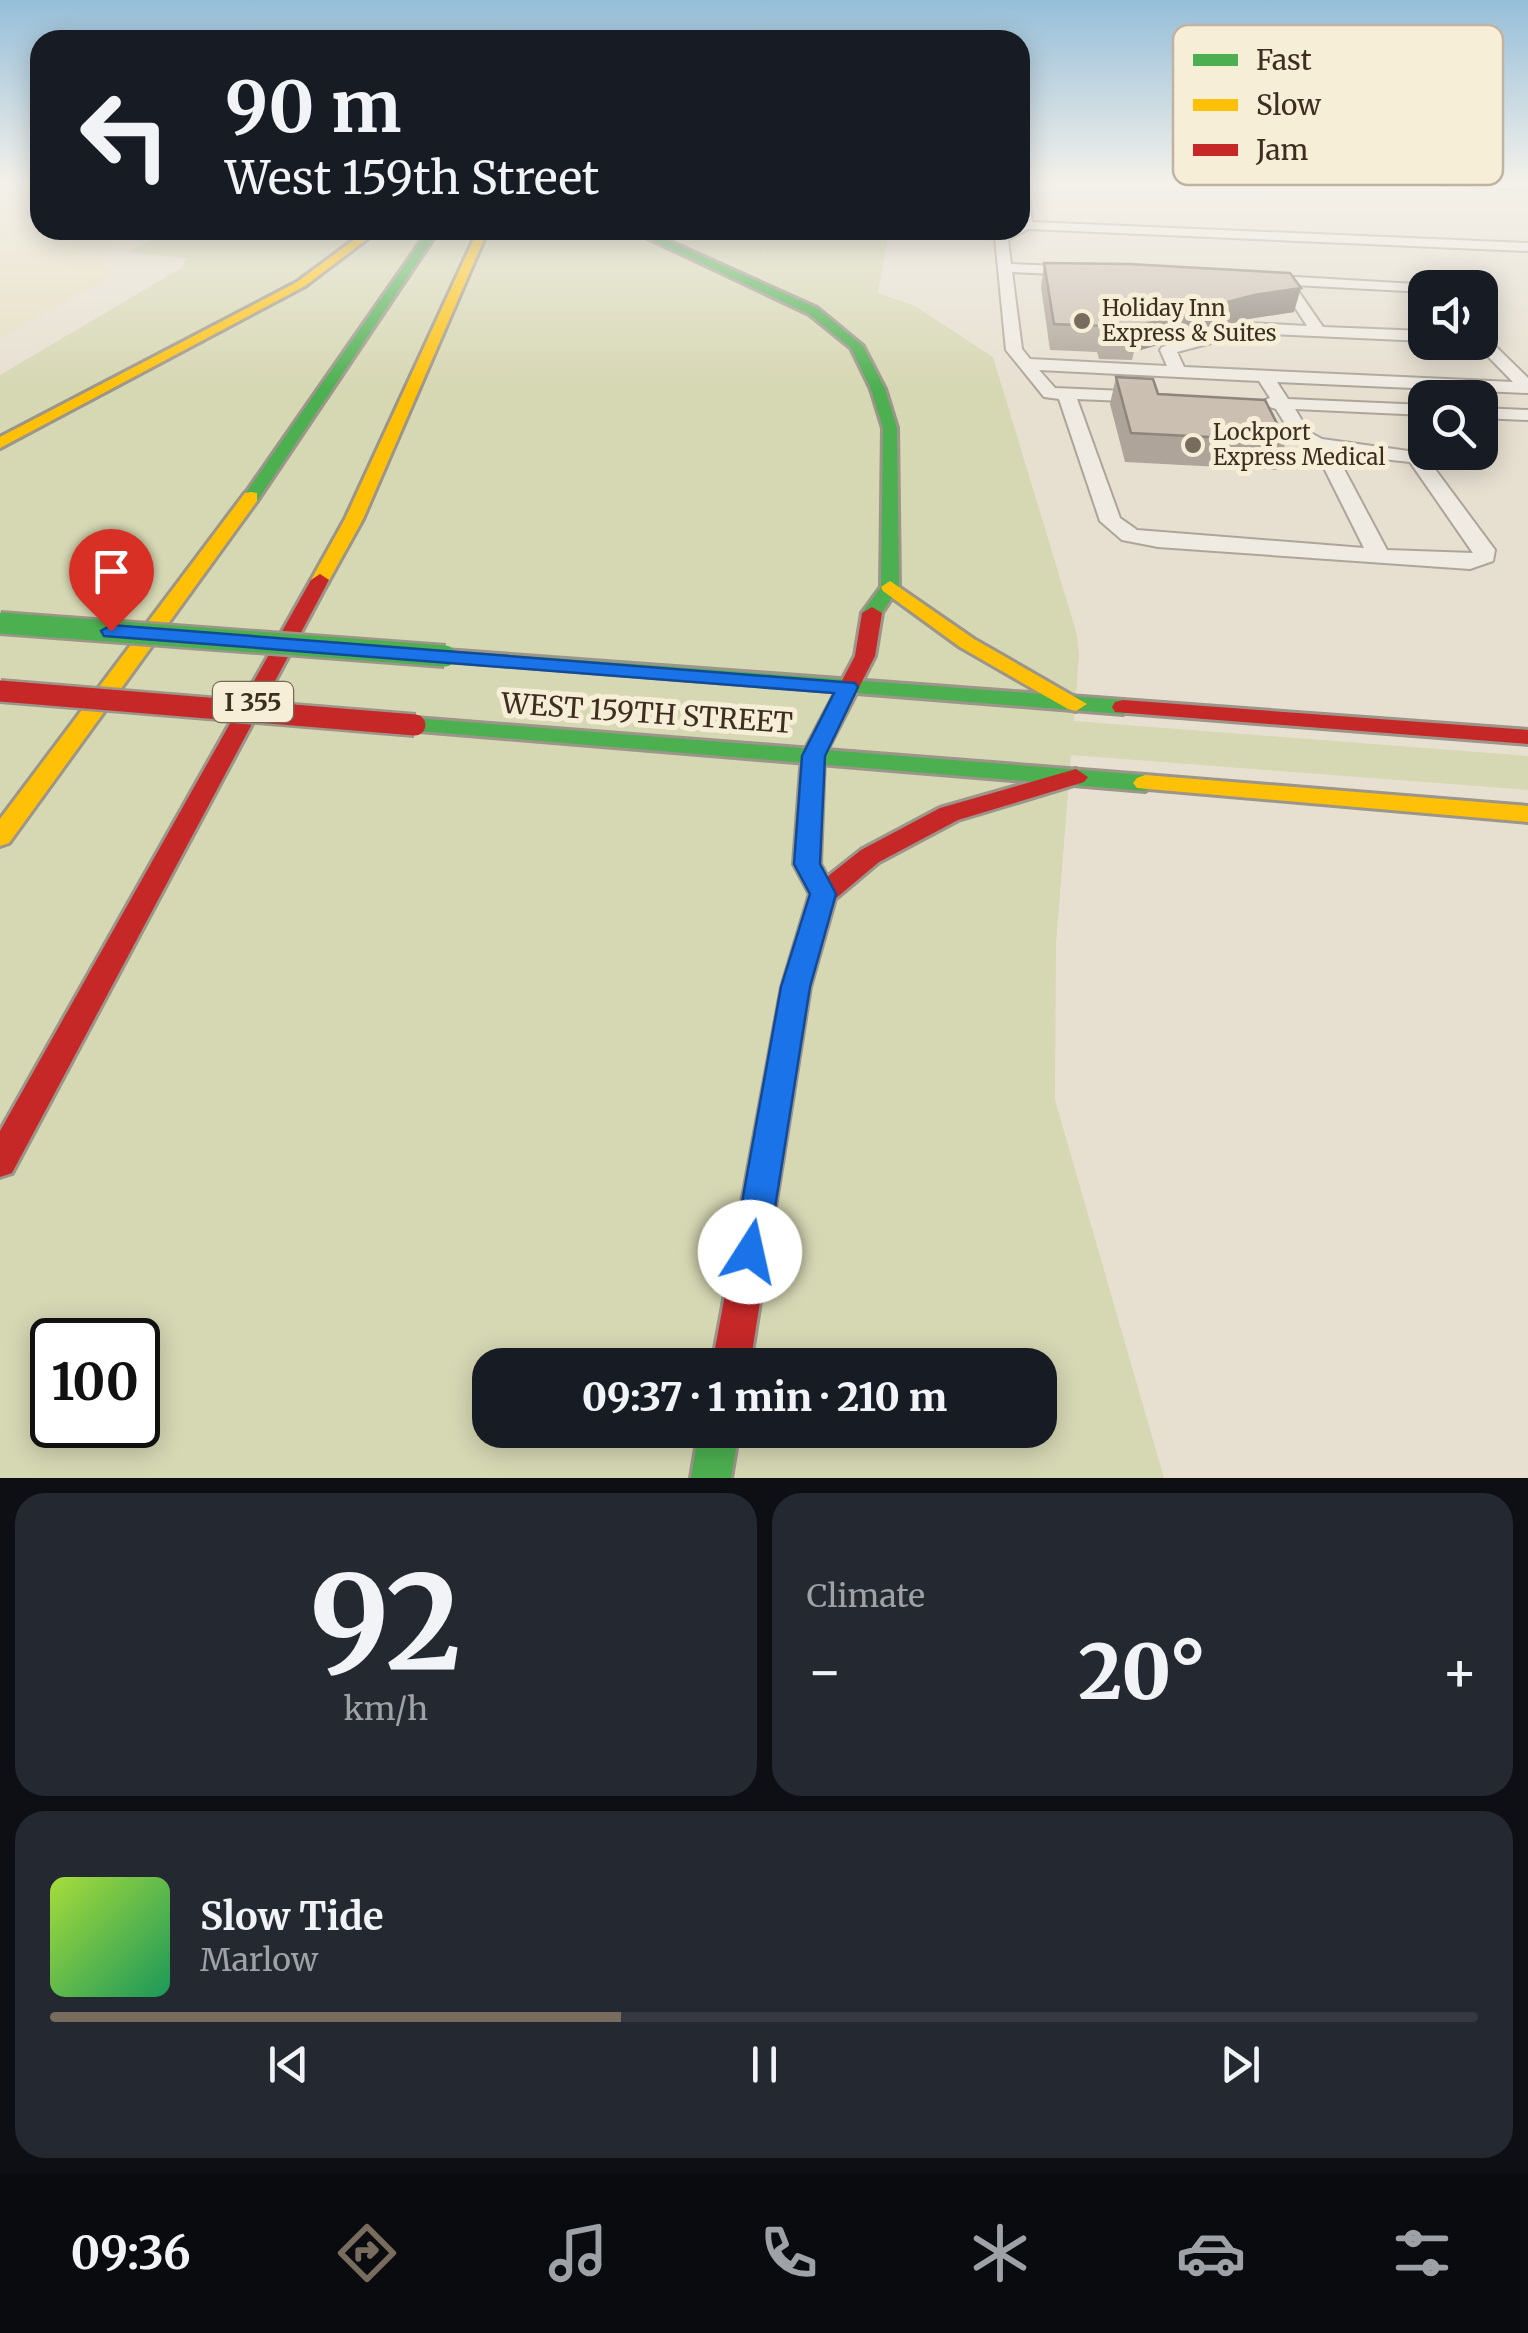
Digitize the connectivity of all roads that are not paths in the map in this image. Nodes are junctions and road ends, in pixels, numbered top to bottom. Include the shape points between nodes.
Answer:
1 (346, 251) edge
2 (420, 251) edge
3 (473, 251) edge
4 (681, 251) edge
5 (1003, 251) edge
6 (1005, 268) junction
7 (1084, 272) edge
8 (1244, 278) edge
9 (1284, 280) junction
10 (1408, 287) edge
11 (1318, 331) junction
12 (1408, 335) edge
13 (1498, 358) edge
14 (1027, 364) junction
15 (1178, 372) junction
16 (1264, 376) junction
17 (1066, 394) junction
18 (1164, 398) edge
19 (1242, 402) edge
20 (1280, 404) junction
21 (1408, 409) edge
22 (1498, 414) edge
23 (1528, 415) edge
24 (0, 444) edge
25 (1322, 445) junction
26 (1379, 556) junction
27 (890, 587) junction
28 (0, 623) edge
29 (848, 687) junction
30 (0, 691) edge
31 (1076, 704) junction
32 (1528, 737) edge
33 (814, 756) junction
34 (1076, 777) junction
35 (1528, 814) edge
36 (0, 837) edge
37 (823, 894) junction
38 (0, 1162) edge
39 (734, 1348) edge
40 (717, 1448) edge
41 (711, 1478) edge

1 - 24 main road via 301,284
2 - 36 main road via 219,543
3 - 38 main road, I 355 via 354,519
4 - 27 main road via 813,312 857,346 890,428
5 - 6 lane
6 - 7 lane
6 - 14 lane via 1014,350
8 - 9 lane
9 - 10 lane
9 - 11 lane
11 - 12 lane
11 - 15 lane via 1248,328 1168,350
13 - 16 lane via 1528,388
14 - 15 lane
14 - 17 lane via 1050,393
15 - 16 lane
16 - 20 lane
17 - 18 lane
17 - 26 lane via 1111,521 1130,535
19 - 20 lane
20 - 21 lane
20 - 25 lane via 1302,436
22 - 23 lane
25 - 26 lane
25 - 26 lane via 1416,457 1485,556 1470,562
27 - 29 main road via 873,607 864,656
27 - 31 main road via 966,643
28 - 29 main road, WEST 159TH STREET, bridge
29 - 31 main road, WEST 159TH STREET
29 - 33 main road
30 - 33 main road, WEST 159TH STREET, bridge
31 - 32 main road, WEST 159TH STREET
33 - 34 main road, WEST 159TH STREET
33 - 37 main road via 807,864
34 - 35 main road, WEST 159TH STREET
34 - 37 main road via 949,814 870,856
37 - 39 main road via 796,987
40 - 41 main road

